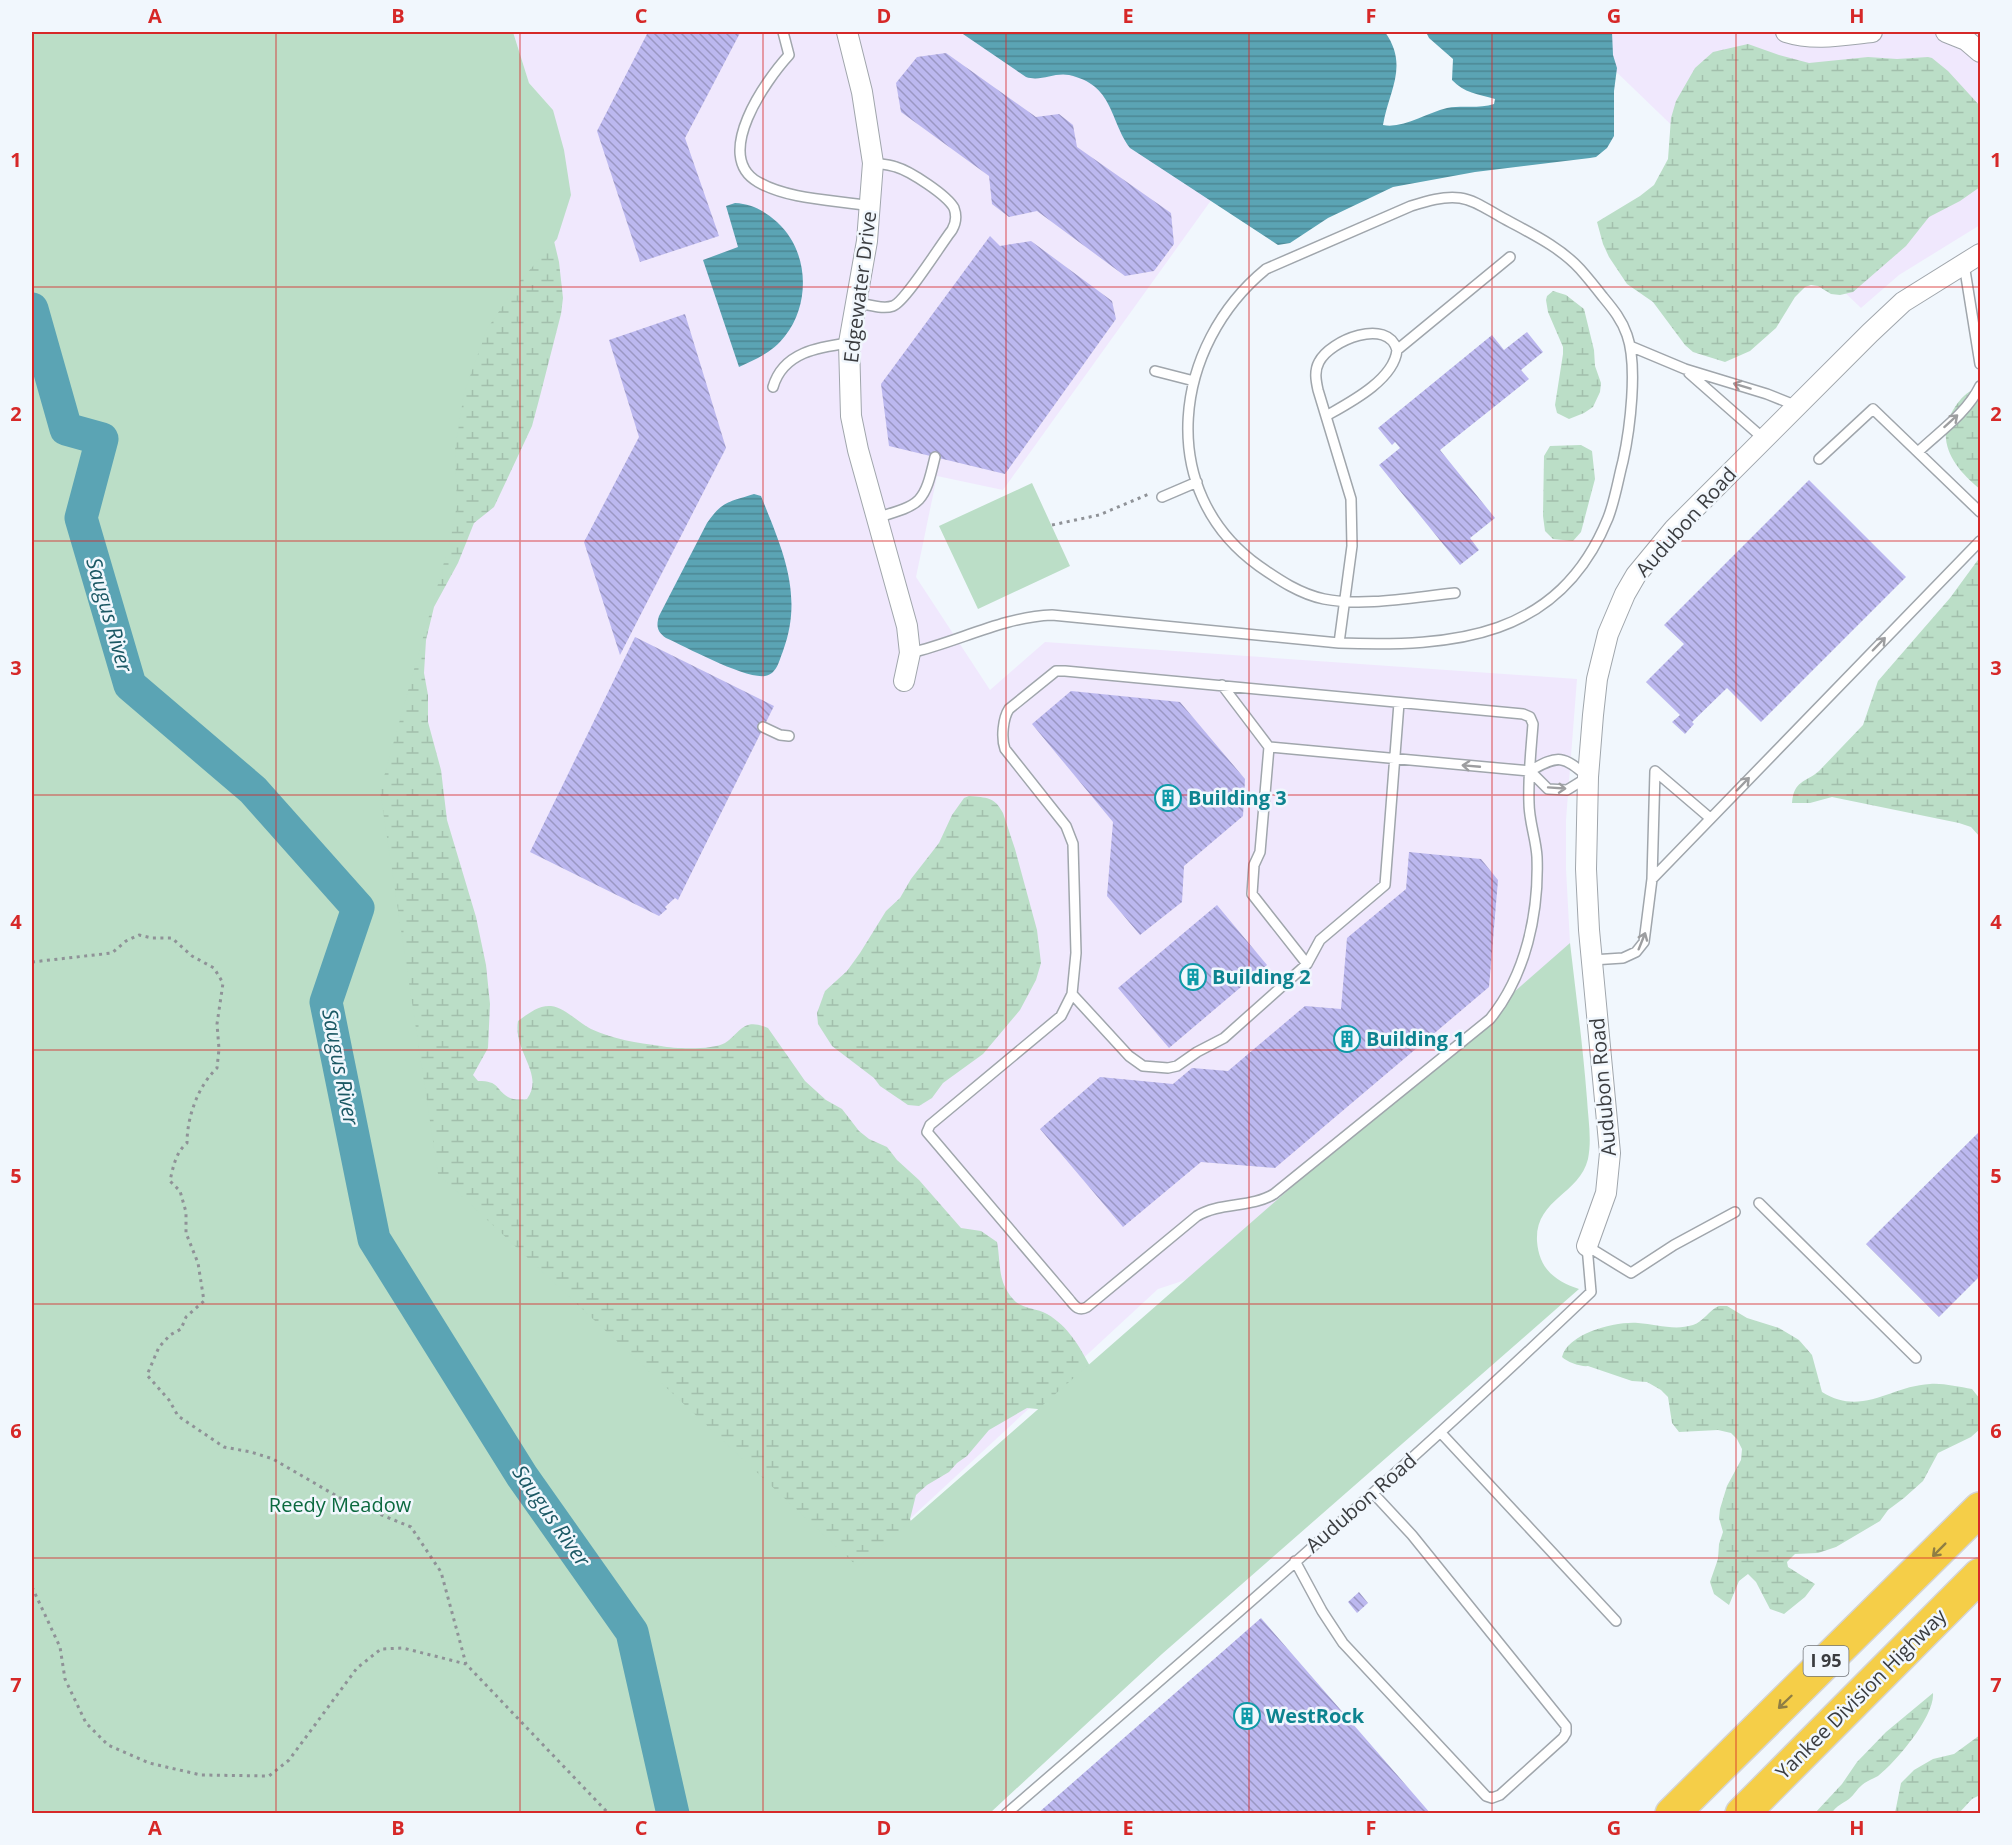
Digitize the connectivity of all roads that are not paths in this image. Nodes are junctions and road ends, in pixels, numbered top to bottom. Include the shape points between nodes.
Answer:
1 (783, 32) edge
2 (847, 32) edge
3 (1786, 32) edge
4 (1872, 32) edge
5 (1946, 32) edge
6 (1980, 52) edge
7 (873, 163) junction
8 (871, 206) junction
9 (1510, 257) dead end
10 (1972, 259) edge
11 (855, 302) junction
12 (849, 343) junction
13 (1630, 346) junction
14 (1397, 350) junction
15 (1980, 364) edge
16 (1685, 369) junction
17 (1155, 371) dead end
18 (1194, 381) junction
19 (1980, 386) edge
20 (773, 387) dead end
21 (1797, 406) junction
22 (1326, 416) junction
23 (1764, 439) junction
24 (1918, 452) junction
25 (935, 457) dead end
26 (1819, 459) dead end
27 (1197, 482) junction
28 (1160, 493) road end
29 (1980, 512) edge
30 (876, 518) junction
31 (1980, 541) edge
32 (1455, 593) dead end
33 (1346, 601) junction
34 (1339, 643) junction
35 (910, 653) junction
36 (904, 681) dead end
37 (1222, 685) junction
38 (1399, 703) junction
39 (763, 727) dead end
40 (789, 736) dead end
41 (1269, 747) junction
42 (1394, 760) junction
43 (1530, 771) junction
44 (1588, 777) junction
45 (1710, 818) junction
46 (1652, 879) junction
47 (1592, 960) junction
48 (1307, 964) junction
49 (1072, 994) junction
50 (1759, 1203) dead end
51 (1735, 1212) dead end
52 (1587, 1246) junction
53 (1916, 1358) dead end
54 (1441, 1433) junction
55 (1373, 1493) junction
56 (1980, 1509) edge
57 (1295, 1561) junction
58 (1980, 1575) edge
59 (1616, 1621) dead end
60 (1006, 1814) edge
61 (1672, 1814) edge
62 (1742, 1814) edge

1 - 8 lane via 789,55 776,69 740,136 744,167 756,181 768,187
2 - 7 street, Edgewater Drive via 862,92
3 - 4 street via 1823,37
5 - 6 street via 1966,40
7 - 8 street, Edgewater Drive
7 - 11 lane via 898,168 924,182 950,203 956,218 952,231 898,303 887,307
8 - 11 street, Edgewater Drive
9 - 14 lane
10 - 15 lane
10 - 21 street, Audubon Road via 1893,311
11 - 12 street, Edgewater Drive
12 - 20 lane via 802,353 780,370
12 - 30 street, Edgewater Drive via 854,433
13 - 16 lane
13 - 18 lane via 1613,309 1579,268 1558,250 1475,203 1442,198 1411,206 1266,268 1217,325
13 - 34 lane via 1629,424 1616,490 1597,540 1565,588 1526,615 1484,633 1408,643
14 - 22 lane via 1392,366 1379,380
14 - 22 lane via 1389,337 1365,335 1349,338 1324,354 1316,376
21 -> 16 lane
16 - 23 lane
17 - 18 lane
18 - 27 lane via 1187,438
24 -> 19 lane via 1963,410
21 - 23 street, Audubon Road
22 - 33 lane via 1351,499 1352,546
23 - 44 street, Audubon Road via 1674,529 1625,594 1601,657
24 - 26 lane via 1873,409
24 - 29 lane
25 - 30 lane via 927,490 918,502
27 - 28 lane
27 - 33 lane via 1214,517 1239,551 1279,580 1307,594
30 - 35 street, Edgewater Drive via 907,626
45 -> 31 lane
32 - 33 lane
33 - 34 lane
34 - 35 lane via 1052,615 1011,621
35 - 36 street, Edgewater Drive
37 - 38 lane
37 - 41 lane
37 - 49 lane via 1059,671 1007,712 1004,748 1066,826 1073,844 1076,930
38 - 42 lane
38 - 43 lane via 1528,716 1533,724
39 - 40 lane
41 - 42 lane
41 - 48 lane via 1260,852 1254,865 1252,892
43 -> 42 lane
42 - 48 lane via 1385,885 1320,940
43 - 44 lane via 1550,759 1568,761
43 -> 44 lane via 1548,789 1567,790
43 - 49 lane via 1529,811 1537,857 1530,934 1514,982 1490,1019 1274,1194 1197,1216 1081,1309 927,1132 930,1125 1061,1016
44 - 47 street, Audubon Road via 1587,869
45 - 46 lane
45 - 46 lane via 1655,771
47 -> 46 lane via 1623,958 1636,952 1644,942
47 - 52 street, Audubon Road via 1610,1153 1604,1200
48 - 49 lane via 1224,1038 1168,1068 1143,1066 1129,1056
50 - 53 lane
51 - 52 lane via 1631,1273
52 - 54 lane, Audubon Road via 1591,1292
54 - 55 lane, Audubon Road
54 - 59 lane
55 - 57 lane, Audubon Road
55 - 57 lane via 1412,1534 1566,1724 1563,1738 1500,1795 1486,1796 1343,1643
56 -> 61 highway, I 95
57 - 60 lane, Audubon Road
58 - 62 highway, Yankee Division Highway / I 95

